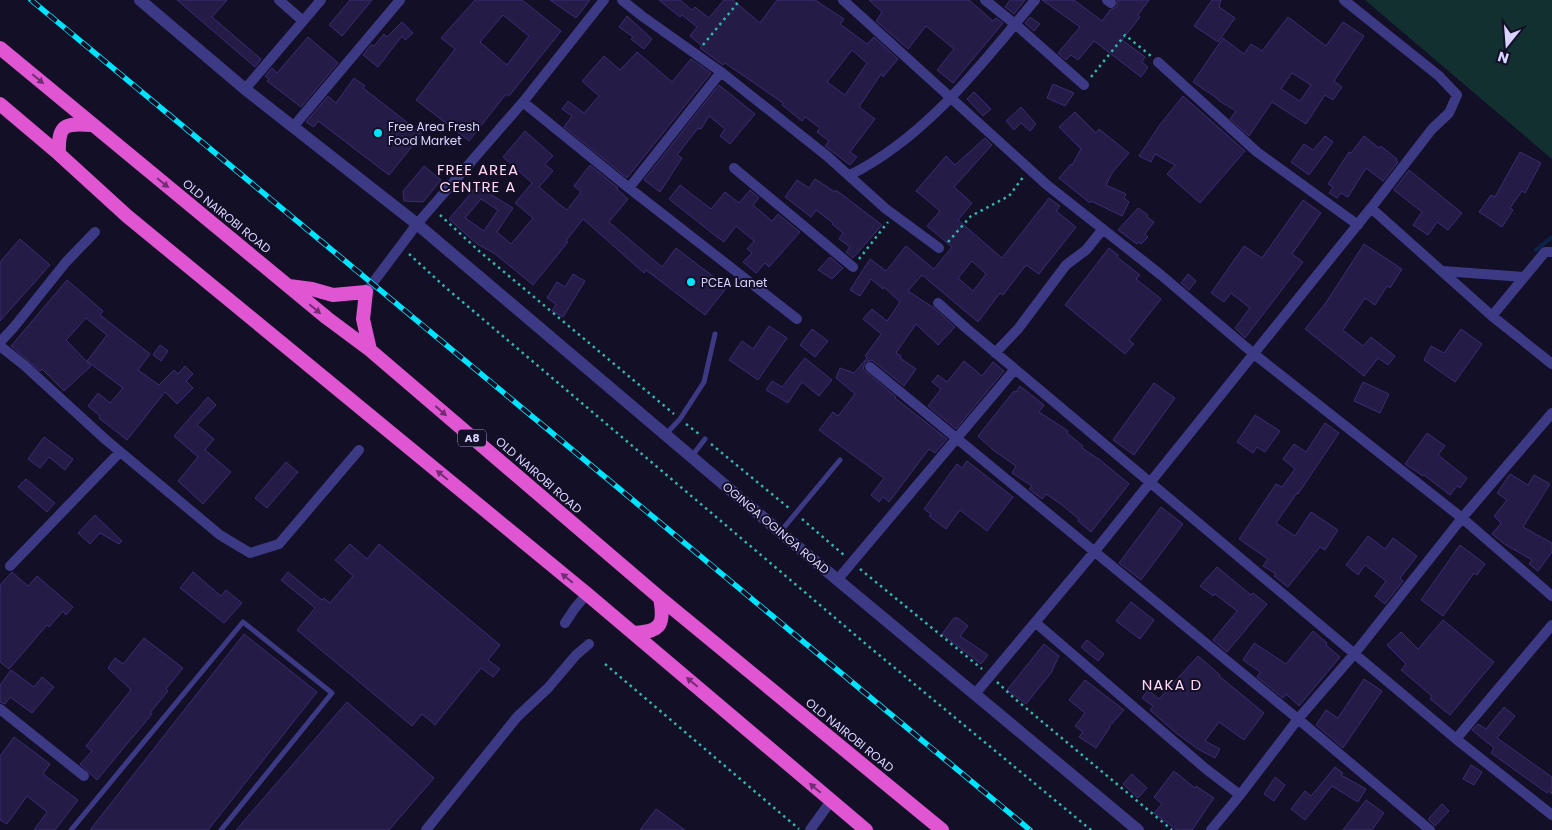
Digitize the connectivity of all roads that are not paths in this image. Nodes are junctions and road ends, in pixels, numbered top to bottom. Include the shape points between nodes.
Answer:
1 (140, 0) edge
2 (279, 0) edge
3 (321, 0) edge
4 (400, 0) edge
5 (604, 0) edge
6 (622, 0) edge
7 (985, 0) edge
8 (1034, 0) edge
9 (1344, 0) edge
10 (851, 2) edge
11 (303, 21) junction
12 (1015, 24) junction
13 (0, 48) edge
14 (1158, 62) road end
15 (721, 72) junction
16 (1084, 85) road end
17 (245, 89) junction
18 (950, 98) junction
19 (524, 102) junction
20 (0, 104) edge
21 (92, 125) junction
22 (293, 127) junction
23 (59, 154) junction
24 (734, 168) dead end
25 (850, 175) junction
26 (630, 188) junction
27 (1371, 208) junction
28 (417, 224) junction
29 (1358, 225) junction
30 (1103, 229) junction
31 (95, 232) dead end
32 (938, 248) road end
33 (1552, 252) edge
34 (853, 267) road end
35 (1443, 271) junction
36 (1524, 277) junction
37 (288, 286) junction
38 (366, 292) junction
39 (938, 303) dead end
40 (1492, 316) junction
41 (797, 319) dead end
42 (715, 334) dead end
43 (0, 342) edge
44 (0, 346) edge
45 (370, 350) junction
46 (995, 353) junction
47 (1254, 354) junction
48 (1552, 364) edge
49 (870, 367) dead end
50 (1015, 369) junction
51 (1552, 413) edge
52 (668, 432) junction
53 (958, 438) junction
54 (705, 440) dead end
55 (359, 450) dead end
56 (120, 452) junction
57 (694, 454) junction
58 (840, 460) dead end
59 (1149, 482) junction
60 (1462, 518) junction
61 (782, 529) junction
62 (1095, 550) junction
63 (10, 566) dead end
64 (840, 577) junction
65 (587, 594) junction
66 (1552, 596) edge
67 (660, 598) junction
68 (566, 623) dead end
69 (1036, 623) junction
70 (1552, 625) edge
71 (634, 633) junction
72 (589, 644) dead end
73 (1355, 654) junction
74 (975, 694) junction
75 (0, 709) edge
76 (1298, 719) junction
77 (1456, 739) junction
78 (84, 776) dead end
79 (1240, 795) junction
80 (831, 801) junction
81 (1552, 815) edge
82 (71, 830) edge
83 (221, 830) edge
84 (426, 830) edge
85 (810, 830) edge
86 (866, 830) edge
87 (942, 830) edge
88 (1138, 830) edge
89 (1211, 830) edge
90 (1430, 830) edge

1 - 17 street, OGINGA OGINGA ROAD
2 - 11 street
3 - 11 street
4 - 22 street
5 - 19 street
6 - 15 street
7 - 12 street
8 - 12 street
9 - 27 street via 1439,76 1457,95 1449,113 1432,129
10 - 18 street
11 - 17 street
12 - 16 street
12 - 18 street
13 -> 21 highway, OLD NAIROBI ROAD / A8
14 - 29 street via 1256,152
15 - 25 street
15 - 26 street
17 - 22 street, OGINGA OGINGA ROAD
18 - 25 street via 910,135 872,164
18 - 30 street via 1029,169
19 - 26 street
19 - 28 street
20 - 23 highway
21 - 23 highway via 65,126 59,134
21 -> 37 highway, OLD NAIROBI ROAD / A8
22 - 28 street, OGINGA OGINGA ROAD
65 -> 23 highway via 127,216
24 - 34 street
25 - 32 street via 893,215
26 - 41 street
27 - 29 street
27 - 35 street
28 - 38 street
28 - 52 street, OGINGA OGINGA ROAD
29 - 47 street
30 - 46 street via 1086,250 1066,265 1018,329
30 - 47 street
31 - 43 street
33 - 36 street via 1545,252
35 - 36 street
35 - 40 street
36 - 40 street
37 - 38 highway via 333,295
37 -> 45 highway, OLD NAIROBI ROAD / A8
38 - 45 highway via 363,319
39 - 46 street
40 - 48 street
42 - 52 lane via 704,382
44 - 56 street
45 -> 67 highway, OLD NAIROBI ROAD / A8
46 - 50 street
47 - 59 street
47 - 60 street
49 - 53 street
50 - 53 street
50 - 59 street
51 - 60 street
52 - 57 street, OGINGA OGINGA ROAD
53 - 62 street
53 - 64 street
54 - 57 lane
55 - 56 street via 278,544 250,553 220,535
56 - 63 street
57 - 61 street, OGINGA OGINGA ROAD
58 - 61 lane
59 - 62 street
59 - 73 street
60 - 66 street
60 - 73 street
61 - 64 street, OGINGA OGINGA ROAD
62 - 69 street
62 - 76 street
64 - 74 street, OGINGA OGINGA ROAD
65 - 68 street
65 - 71 highway
67 - 71 highway via 662,619 658,628 648,633
67 - 87 highway, OLD NAIROBI ROAD / A8
69 - 74 street
69 - 79 street
70 - 77 street
80 -> 71 highway
72 - 84 street via 517,717
73 - 76 street
73 - 77 street
74 - 88 street, OGINGA OGINGA ROAD
75 - 78 street
76 - 79 street
76 - 90 street
77 - 81 street
79 - 89 street
80 - 85 street
80 - 86 highway
82 - 83 lane via 243,622 332,693

